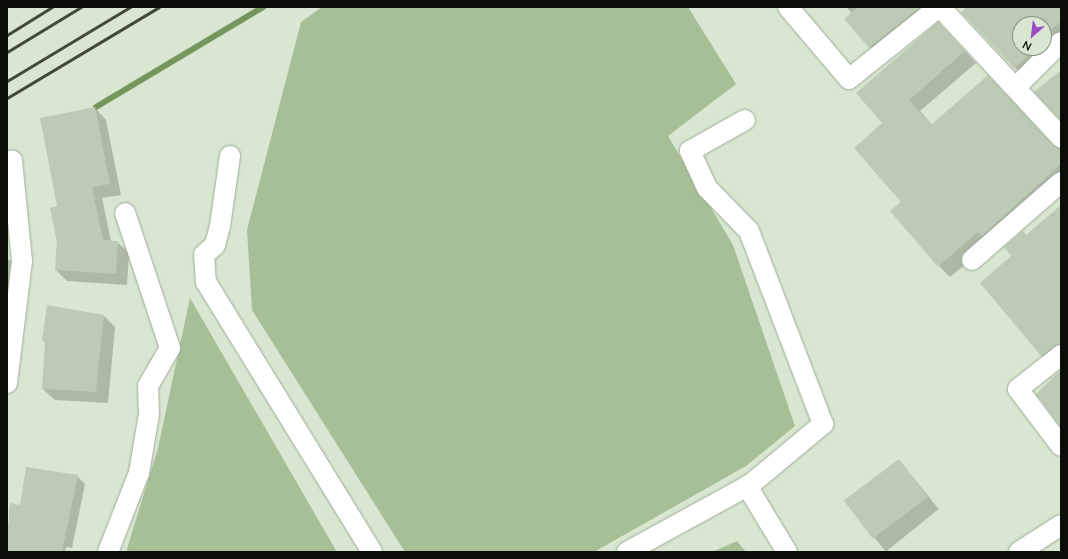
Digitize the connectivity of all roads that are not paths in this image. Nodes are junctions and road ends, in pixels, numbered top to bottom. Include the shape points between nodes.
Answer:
1 (788, 7) edge
2 (940, 7) edge
3 (1061, 42) edge
4 (1017, 86) junction
5 (745, 120) dead end
6 (1061, 137) edge
7 (230, 156) dead end
8 (12, 160) dead end
9 (1061, 182) edge
10 (126, 213) dead end
11 (972, 260) dead end
12 (13, 312) edge
13 (1061, 355) edge
14 (7, 383) edge
15 (1061, 446) edge
16 (747, 486) junction
17 (1061, 525) edge
18 (108, 552) edge
19 (372, 552) edge
20 (627, 552) edge
21 (787, 552) edge
22 (1019, 552) edge

1 - 2 street via 849,79
2 - 4 street
3 - 4 street
4 - 6 street
5 - 16 street via 690,151 707,188 749,231 823,424
7 - 19 street via 220,226 215,245 204,255 206,282
8 - 12 street via 22,261
9 - 11 street
10 - 18 street via 170,348 148,386 149,414 139,473
12 - 14 street
13 - 15 street via 1018,389
16 - 20 street
16 - 21 street
17 - 22 street

